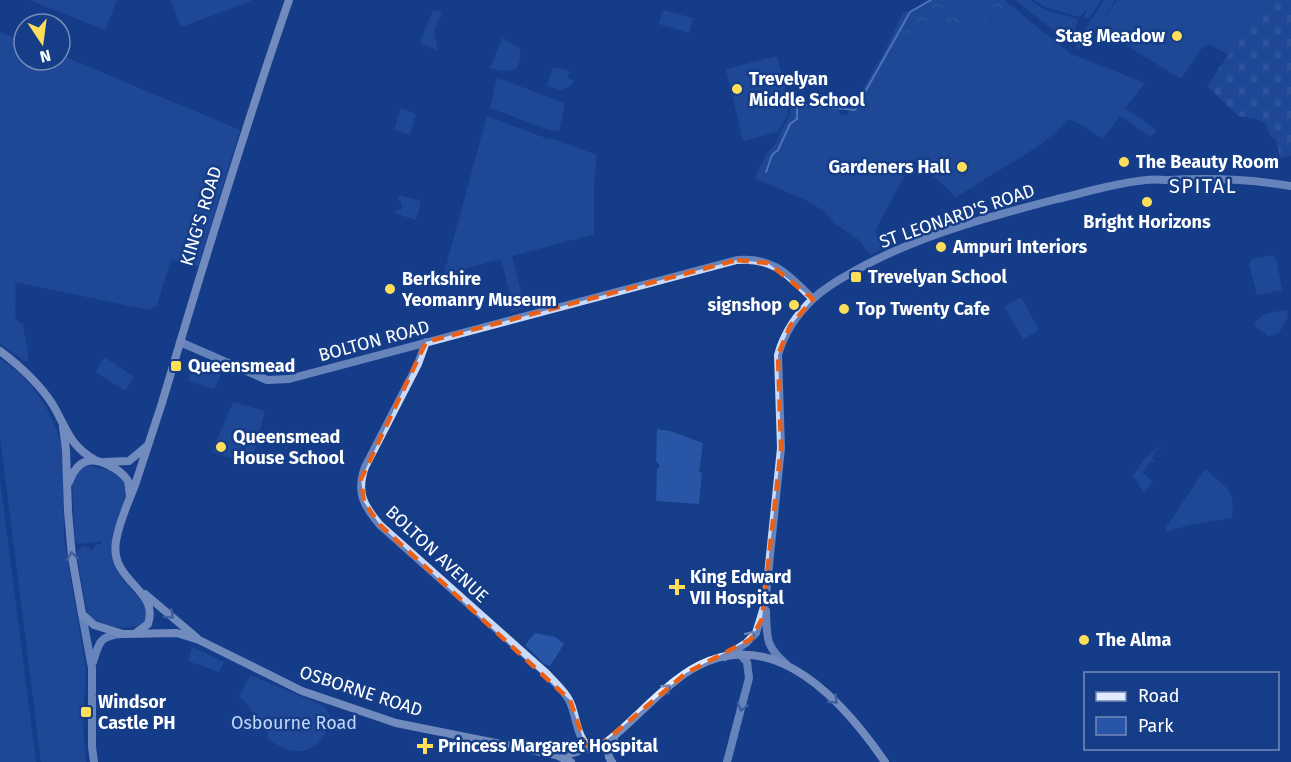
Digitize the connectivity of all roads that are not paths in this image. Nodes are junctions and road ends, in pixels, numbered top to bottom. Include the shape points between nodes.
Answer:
1 (289, 0) edge
2 (1291, 186) edge
3 (813, 299) junction
4 (180, 342) junction
5 (426, 342) junction
6 (0, 351) edge
7 (63, 427) junction
8 (149, 444) junction
9 (100, 461) junction
10 (67, 488) junction
11 (130, 497) junction
12 (140, 590) junction
13 (765, 604) junction
14 (82, 614) junction
15 (123, 634) junction
16 (132, 634) junction
17 (199, 640) junction
18 (740, 654) junction
19 (724, 657) junction
20 (92, 665) junction
21 (787, 665) junction
22 (623, 728) junction
23 (579, 732) junction
24 (591, 749) junction
25 (577, 753) junction
26 (556, 755) junction
27 (94, 762) edge
28 (573, 762) edge
29 (612, 762) edge
30 (727, 762) edge
31 (885, 762) edge

1 - 4 main road, KING'S ROAD
2 - 3 street, ST LEONARD'S ROAD via 1201,178 1109,185 1006,212 908,245 854,271
3 - 5 street, BOLTON ROAD via 781,268 752,259 737,260
3 - 13 street, ST LEONARD'S ROAD via 790,326 778,355 781,448
4 - 5 street, BOLTON ROAD via 276,381
4 - 8 main road, KING'S ROAD
5 - 23 street, BOLTON AVENUE via 365,467 361,479 364,502 380,525 546,673 570,700
6 - 7 main road via 39,386
7 - 9 main road via 81,452
7 - 10 main road
8 - 9 main road via 129,461
8 - 11 main road, KING'S ROAD
9 - 10 main road via 76,466
9 - 11 main road via 128,480
14 -> 10 main road via 72,557
11 - 12 main road, KING'S ROAD via 115,549 120,570
12 - 16 main road via 151,611 150,618 144,629
12 -> 17 main road, OSBORNE ROAD
19 -> 13 street, ST LEONARD'S ROAD via 756,633
13 - 21 street, ST LEONARD'S ROAD via 770,648
14 - 15 main road, OSBORNE ROAD via 94,625
14 - 20 street
15 - 16 main road, OSBORNE ROAD
15 - 20 street via 102,640
16 - 17 main road, OSBORNE ROAD via 177,633
17 - 26 main road, OSBORNE ROAD via 302,691 396,723
18 - 19 main road, OSBORNE ROAD
18 - 21 main road, OSBORNE ROAD via 756,654
18 -> 30 street via 747,662 749,678
22 -> 19 main road, OSBORNE ROAD via 686,673
20 - 27 street
21 -> 31 main road, OSBORNE ROAD via 847,712
22 - 24 main road, OSBORNE ROAD
22 - 29 main road via 609,747
23 - 24 street, BOLTON AVENUE
23 - 25 street, BOLTON AVENUE
24 - 25 main road, OSBORNE ROAD
25 - 26 main road, OSBORNE ROAD
25 - 28 main road
26 - 28 main road, OSBORNE ROAD

